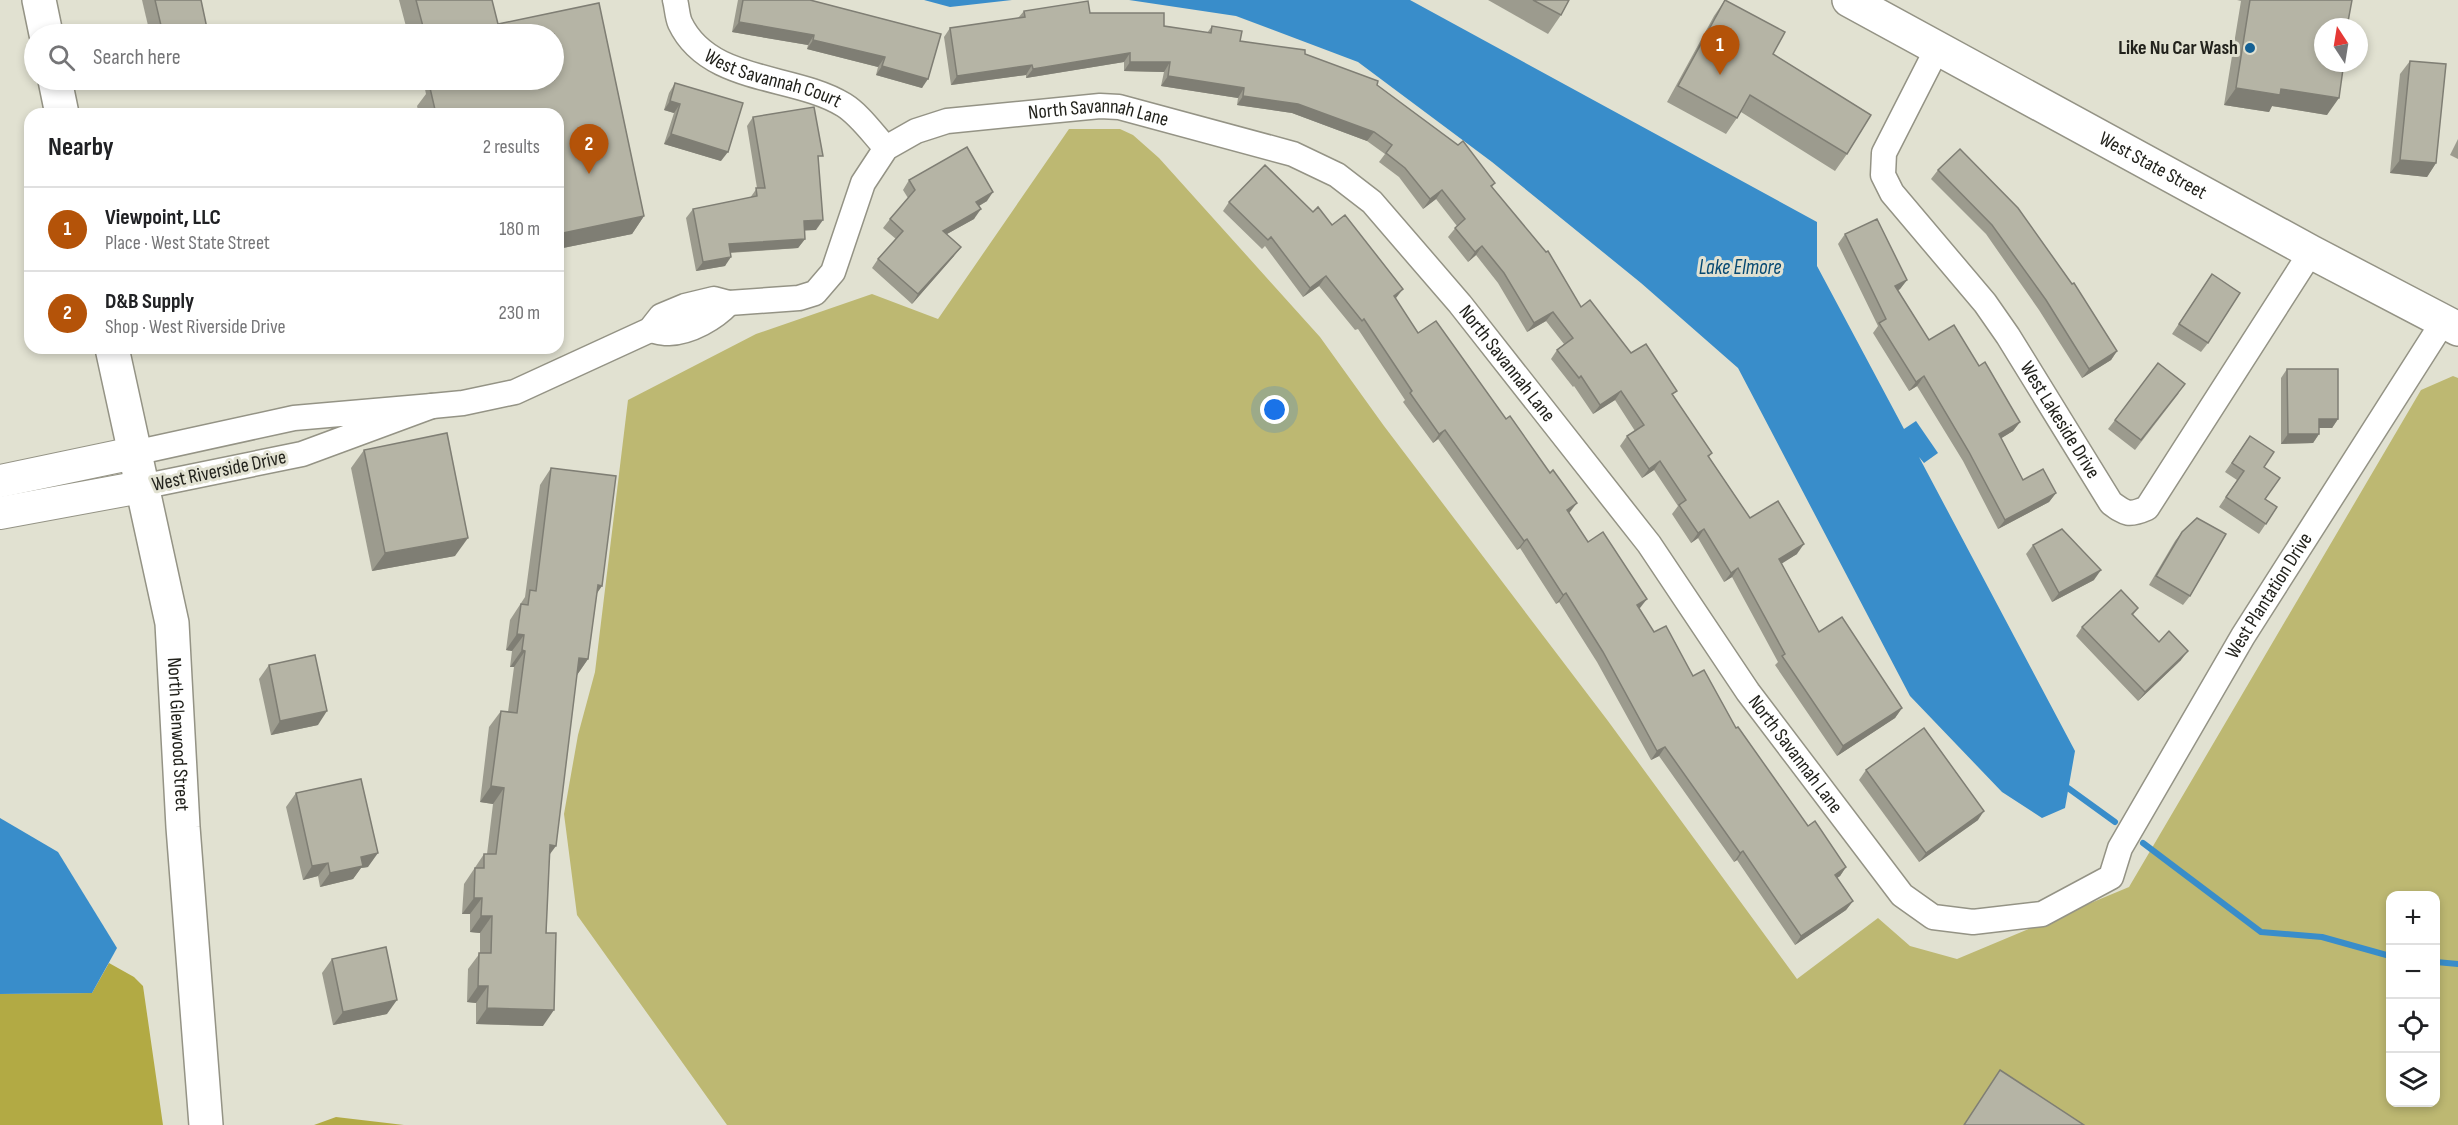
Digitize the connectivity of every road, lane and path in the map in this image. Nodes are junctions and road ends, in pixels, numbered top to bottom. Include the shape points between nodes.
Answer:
1 (39, 0) edge
2 (675, 0) edge
3 (1849, 0) edge
4 (44, 24) edge
5 (1937, 49) junction
6 (57, 90) edge
7 (61, 108) edge
8 (886, 148) junction
9 (2311, 252) junction
10 (815, 293) joint
11 (2451, 325) edge
12 (113, 354) edge
13 (432, 406) junction
14 (134, 453) junction
15 (0, 481) edge
16 (141, 487) junction
17 (0, 513) edge
18 (2111, 877) joint
19 (206, 1125) edge

1 - 4 main road
2 - 8 street, West Savannah Court via 680,22 700,50 723,65 825,96 845,106
3 - 5 main road, West State Street
5 - 9 main road, West State Street
5 - 9 street, West Lakeside Drive via 1884,153 1883,175 1892,193 2008,336 2111,503 2126,514 2147,508
6 - 7 main road
8 - 10 street, North Savannah Lane via 863,183 833,272
8 - 18 street, North Savannah Lane via 916,131 947,121 1100,106 1137,111 1293,154 1337,175 1372,202 1460,304 1649,544 1748,692 1902,894 1933,917 1973,922 2042,914
9 - 11 main road, West State Street
10 - 13 street, West Riverside Drive via 799,298 729,303 714,299 685,306 662,316 650,330 515,392
11 - 18 street, West Plantation Drive via 2243,636 2120,848
12 - 14 main road, North Glenwood Street
13 - 14 street, West Riverside Drive via 294,418
13 - 16 street, West Riverside Drive via 302,454
14 - 15 street, West Riverside Drive
14 - 16 main road, North Glenwood Street
16 - 17 street, West Riverside Drive
16 - 19 main road, North Glenwood Street via 172,623 185,860

